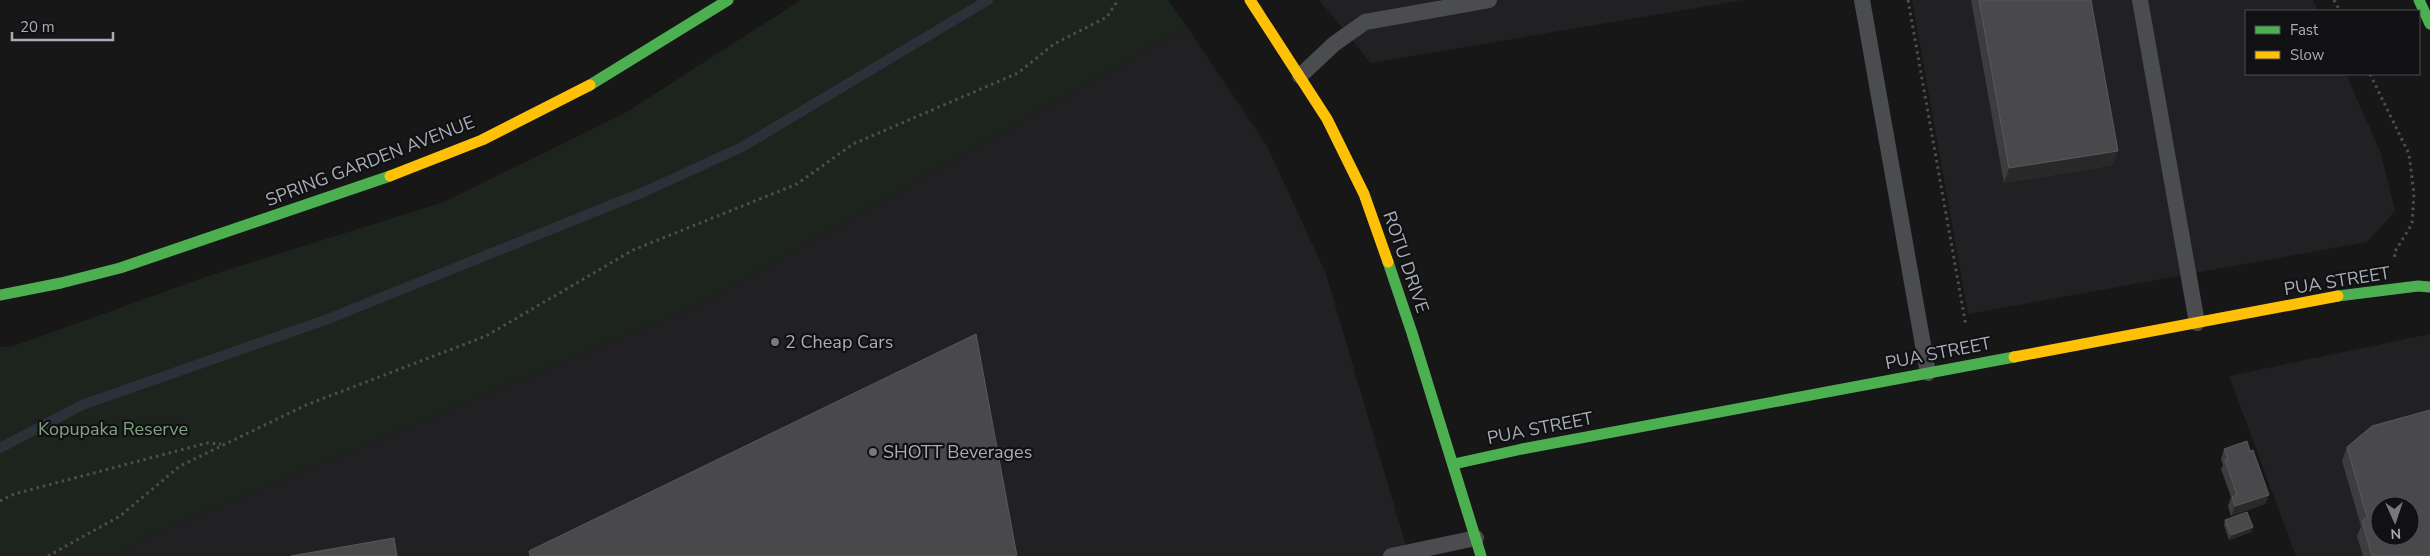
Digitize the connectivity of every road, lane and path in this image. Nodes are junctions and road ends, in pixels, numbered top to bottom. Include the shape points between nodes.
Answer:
1 (728, 0) edge
2 (1118, 0) edge
3 (1250, 0) edge
4 (1489, 0) edge
5 (1862, 0) edge
6 (1908, 0) edge
7 (2140, 0) edge
8 (2419, 0) edge
9 (2430, 24) edge
10 (2370, 75) edge
11 (1300, 76) junction
12 (2394, 253) dead end
13 (2430, 286) edge
14 (0, 295) edge
15 (2197, 322) junction
16 (1966, 326) dead end
17 (1928, 373) junction
18 (224, 445) junction
19 (1454, 464) junction
20 (0, 501) edge
21 (1476, 538) junction
22 (48, 556) edge
23 (1391, 556) edge
24 (1481, 556) edge

1 - 14 street, SPRING GARDEN AVENUE via 614,70 515,124 425,162 123,268 43,289
2 - 18 path via 1107,17 1054,44 1018,73 853,144 797,184 633,250 486,336 306,405
3 - 11 street, ROTU DRIVE
4 - 11 lane via 1366,22 1334,44
5 - 17 lane
6 - 16 path
7 - 15 lane
8 - 9 street
10 - 12 path via 2409,154 2414,194 2412,224
11 - 19 street, ROTU DRIVE via 1364,194
13 - 15 street, PUA STREET via 2333,297
15 - 17 street, PUA STREET
17 - 19 street, PUA STREET
18 - 20 path via 207,443 14,494
18 - 22 path via 180,466 120,516
19 - 21 street, ROTU DRIVE
21 - 23 lane
21 - 24 street, ROTU DRIVE

